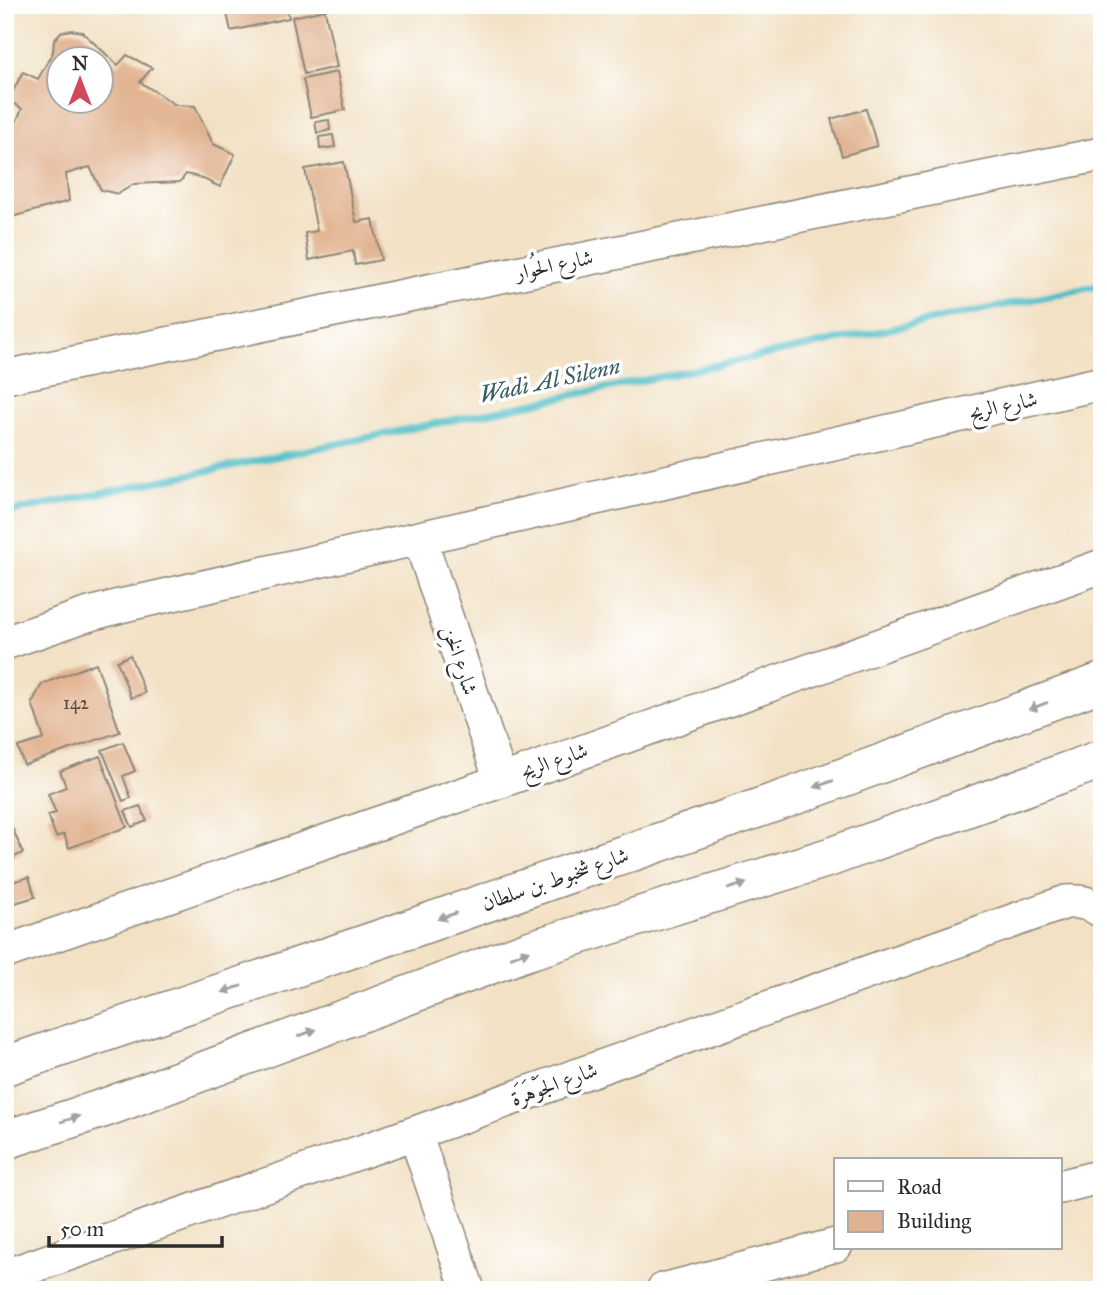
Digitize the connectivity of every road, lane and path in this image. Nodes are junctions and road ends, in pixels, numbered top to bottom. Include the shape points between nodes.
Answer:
1 (1102, 154) edge
2 (5, 377) edge
3 (1102, 383) edge
4 (420, 539) junction
5 (1102, 566) edge
6 (5, 643) edge
7 (1102, 682) edge
8 (1102, 759) edge
9 (500, 780) junction
10 (1102, 911) edge
11 (5, 952) edge
12 (5, 1066) edge
13 (415, 1133) junction
14 (5, 1140) edge
15 (1102, 1176) edge
16 (1062, 1186) edge
17 (834, 1246) edge
18 (5, 1276) edge
19 (468, 1290) edge
20 (663, 1290) edge

1 - 2 street, شارع الحُوار
3 - 4 street, شارع الريح
4 - 6 street, شارع الريح via 83,616
4 - 9 street, شارع الخِن
5 - 9 street, شارع الريح
7 -> 12 main road, شارع شخبوط بن سلطان via 754,809
14 -> 8 main road via 107,1107 527,951 830,857
9 - 11 street, شارع الريح
10 - 13 street, شارع الجَوْهَرَة via 1079,901 1066,902
13 - 18 street, شارع الجَوْهَرَة
13 - 19 street
15 - 16 street
17 - 20 street

